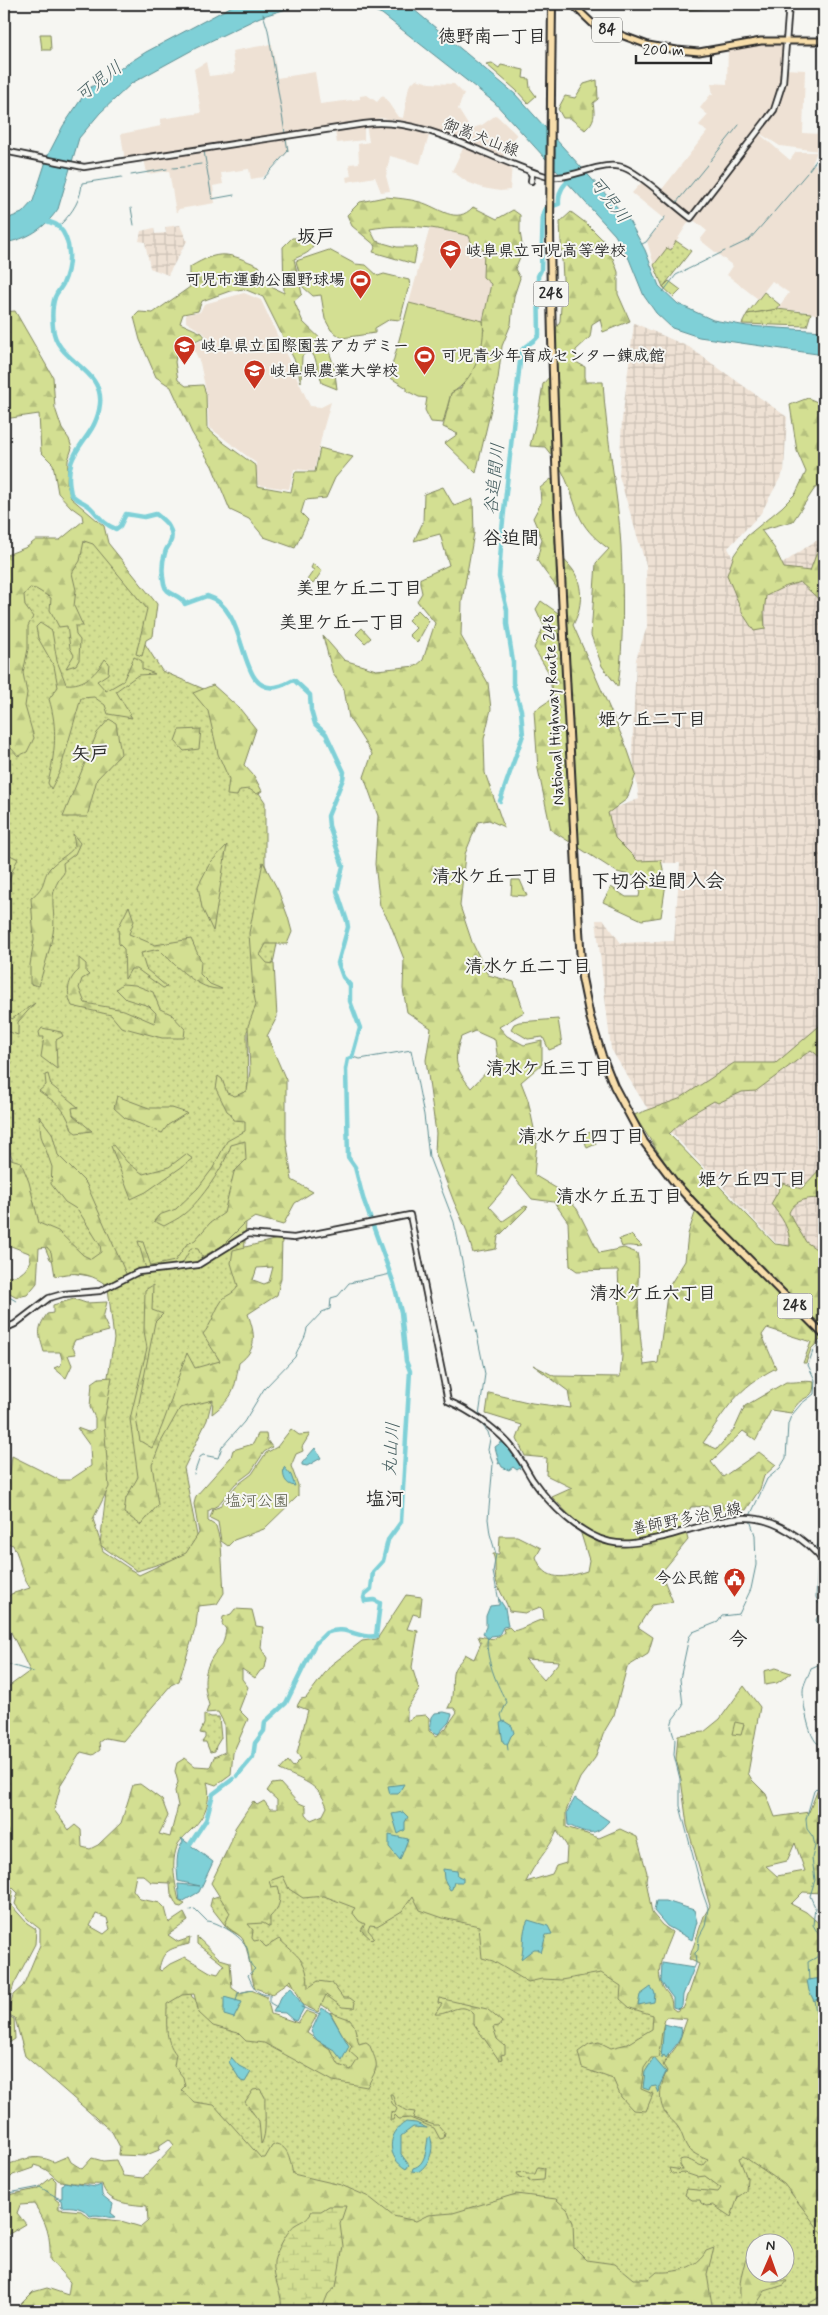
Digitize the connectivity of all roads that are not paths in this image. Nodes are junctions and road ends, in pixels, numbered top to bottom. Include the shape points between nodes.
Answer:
1 (552, 4) edge
2 (556, 4) edge
3 (571, 4) edge
4 (789, 4) edge
5 (787, 41) junction
6 (824, 41) edge
7 (551, 80) junction
8 (4, 152) edge
9 (529, 170) junction
10 (531, 181) dead end
11 (4, 1330) edge
12 (824, 1333) edge
13 (824, 1562) edge

1 - 7 highway, National Highway Route 248 / 248
2 - 7 highway, National Highway Route 248 / 248
3 - 5 main road, 84 via 594,25 656,46 699,52 761,41
4 - 5 main road, 御嵩犬山線
5 - 6 main road, 84
5 - 9 main road, 御嵩犬山線 via 783,82 774,110 691,218 626,168 609,166 547,177
7 - 12 highway, National Highway Route 248 / 248, bridge via 552,377 579,930 582,978 590,1017 614,1086 644,1142 680,1189
8 - 9 main road, 御嵩犬山線 via 74,166 93,166 286,135 396,122
9 - 10 main road
11 - 13 main road, 善師野多治見線 via 49,1298 100,1290 138,1272 198,1265 248,1234 294,1238 410,1215 448,1401 504,1438 533,1480 578,1528 599,1539 632,1543 750,1518 798,1536

